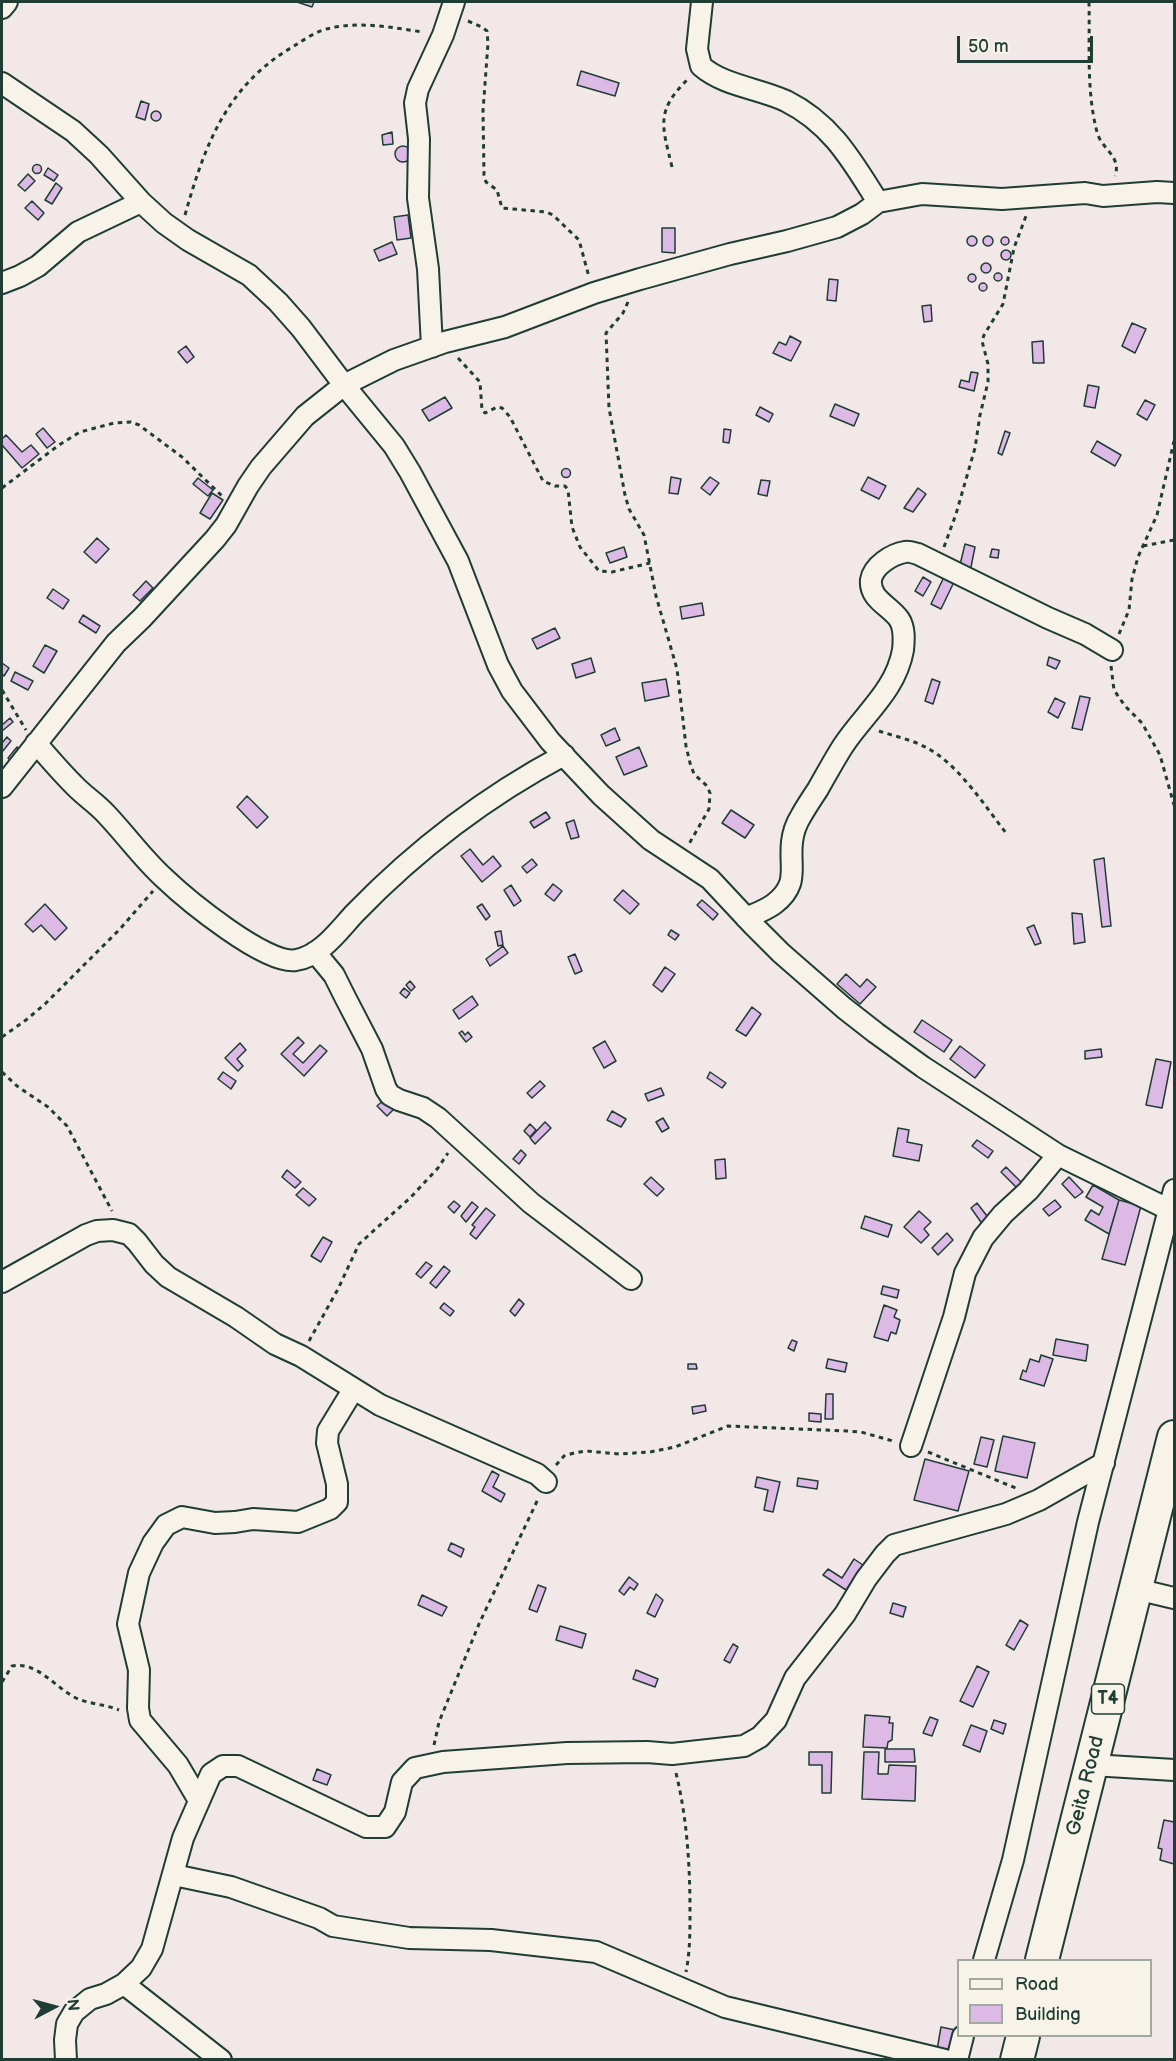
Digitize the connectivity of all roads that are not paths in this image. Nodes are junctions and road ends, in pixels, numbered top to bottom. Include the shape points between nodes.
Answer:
1 (8, 2) edge
2 (702, 2) edge
3 (453, 5) edge
4 (2, 8) edge
5 (2, 83) edge
6 (1174, 193) edge
7 (141, 202) junction
8 (878, 202) junction
9 (2, 283) edge
10 (439, 345) junction
11 (344, 385) junction
12 (1112, 650) road end
13 (36, 743) junction
14 (564, 755) junction
15 (2, 787) edge
16 (746, 918) junction
17 (315, 952) junction
18 (1058, 1155) junction
19 (1174, 1190) edge
20 (1170, 1210) junction
21 (631, 1279) dead end
22 (2, 1282) edge
23 (353, 1390) junction
24 (1174, 1437) edge
25 (911, 1446) road end
26 (1104, 1463) junction
27 (1169, 1481) edge
28 (546, 1482) road end
29 (1136, 1588) junction
30 (1174, 1599) edge
31 (1092, 1766) junction
32 (1174, 1770) edge
33 (198, 1799) junction
34 (174, 1875) junction
35 (984, 1959) edge
36 (1042, 1959) edge
37 (124, 1984) junction
38 (963, 2037) edge
39 (1023, 2037) edge
40 (66, 2060) edge
41 (221, 2060) edge
42 (945, 2060) edge
43 (957, 2060) edge
44 (1017, 2060) edge

1 - 4 street
2 - 8 street via 697,49 701,66 714,76 786,101 812,118 846,151
3 - 10 street via 415,103 418,198
5 - 7 street via 73,131
6 - 8 street via 1085,193 1002,200 922,194
7 - 9 street via 78,232 38,266
7 - 11 street via 180,234 249,275 301,328
8 - 10 street via 837,227 640,279 505,327
10 - 11 street via 394,360
11 - 13 street via 305,416 279,445 215,539 116,643
11 - 14 street via 410,472 458,561 512,691
12 - 16 street via 918,554 907,551 882,563 871,581 876,598 899,618 903,629 903,651 894,677 843,746 794,829 791,885 772,906
13 - 15 street
13 - 17 street via 164,878 220,923 283,960 295,961
14 - 16 street via 651,840 710,879
14 - 17 street via 521,778 449,828
16 - 18 street via 876,1033
17 - 21 street via 334,975 375,1054 390,1095 438,1118 531,1203
18 - 20 street
18 - 25 street via 983,1238 965,1273
19 - 20 street
20 - 26 street
22 - 23 street via 86,1235 112,1230 129,1234 168,1277
23 - 28 street via 537,1474
23 - 33 street via 328,1431 337,1484 337,1502 330,1509 298,1521 254,1519 215,1523 182,1517 166,1525 139,1573 128,1624 139,1664 140,1720 178,1766
24 - 27 highway, Geita Road / T4
26 - 33 street via 1006,1514 894,1545 795,1678 776,1720 760,1737 744,1746 672,1754 567,1753 443,1762 416,1768 402,1782 395,1812 385,1827 366,1827 238,1766 223,1767 211,1774
26 - 35 street via 1013,1860
27 - 29 highway, Geita Road / T4
29 - 30 street
29 - 31 highway, Geita Road / T4
31 - 32 street
31 - 36 highway, Geita Road / T4
33 - 34 street
34 - 37 street via 152,1949 141,1968
34 - 42 street via 231,1887 333,1926 409,1938 491,1940 596,1952 725,2007
37 - 40 street via 90,1999 74,2012 64,2040
37 - 41 street
38 - 43 street
39 - 44 highway

